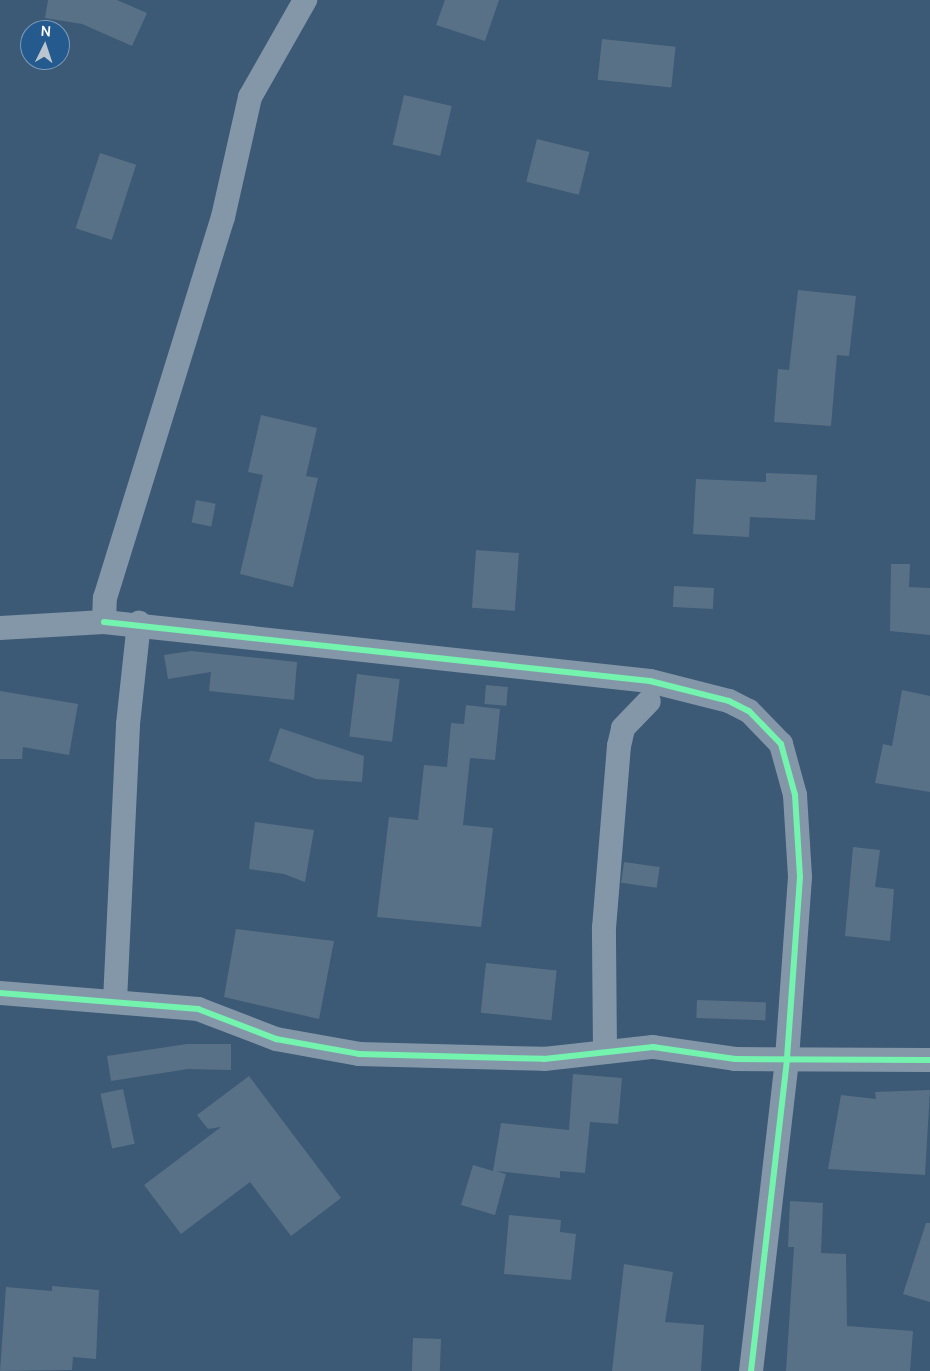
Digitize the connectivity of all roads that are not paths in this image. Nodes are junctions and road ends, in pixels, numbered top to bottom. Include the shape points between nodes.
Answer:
1 (305, 0) edge
2 (104, 622) junction
3 (139, 623) junction
4 (0, 628) edge
5 (649, 701) dead end
6 (0, 993) edge
7 (115, 1001) junction
8 (605, 1052) junction
9 (787, 1060) junction
10 (930, 1060) edge
11 (752, 1371) edge

1 - 2 street via 250,97 223,216 105,598
2 - 3 street
2 - 4 street
3 - 7 street via 128,724
3 - 9 street via 650,681 720,699 748,711 780,744 795,795 800,877
5 - 8 street via 622,728 618,755 604,928
6 - 7 street
7 - 8 street via 198,1009 276,1040 334,1051 544,1059
8 - 9 street via 653,1047 735,1059
9 - 10 street
9 - 11 street

